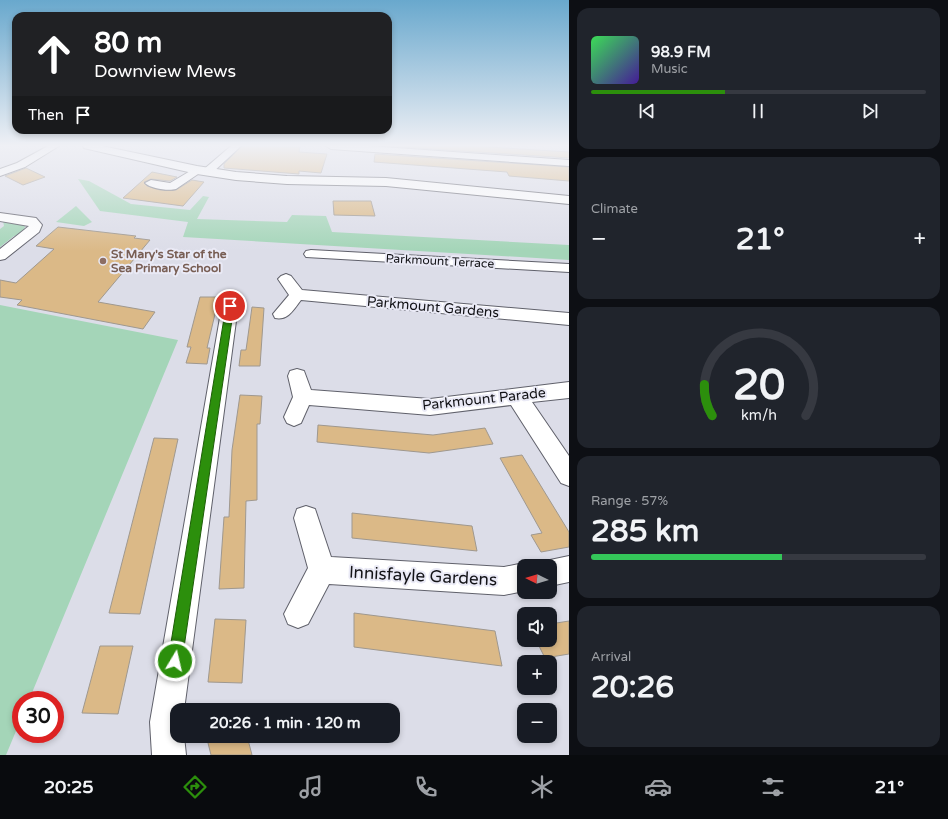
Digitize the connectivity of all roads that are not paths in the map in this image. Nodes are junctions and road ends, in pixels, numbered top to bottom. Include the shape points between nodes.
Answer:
1 (182, 181) edge
2 (331, 181) edge
3 (151, 183) dead end
4 (569, 200) edge
5 (1, 218) edge
6 (311, 254) dead end
7 (0, 256) edge
8 (569, 268) edge
9 (286, 280) dead end
10 (296, 296) junction
11 (230, 306) dead end
12 (281, 314) dead end
13 (569, 319) edge
14 (297, 376) dead end
15 (569, 390) edge
16 (303, 397) junction
17 (517, 397) junction
18 (294, 417) dead end
19 (569, 474) edge
20 (306, 518) dead end
21 (569, 569) edge
22 (322, 570) junction
23 (557, 571) edge
24 (517, 578) edge
25 (298, 614) dead end
26 (169, 755) edge

1 - 3 street via 172,186
2 - 4 main road via 394,183
5 - 7 street via 32,221 36,225
6 - 8 street, Parkmount Terrace
9 - 10 street
10 - 12 street
10 - 13 street, Parkmount Gardens
11 - 26 street via 166,722
14 - 16 street
15 - 17 street, Parkmount Parade
16 - 17 street, Parkmount Parade via 430,407
16 - 18 street
17 - 19 street
20 - 22 street
21 - 23 street
22 - 24 street, Innisfayle Gardens via 504,581
22 - 25 street

